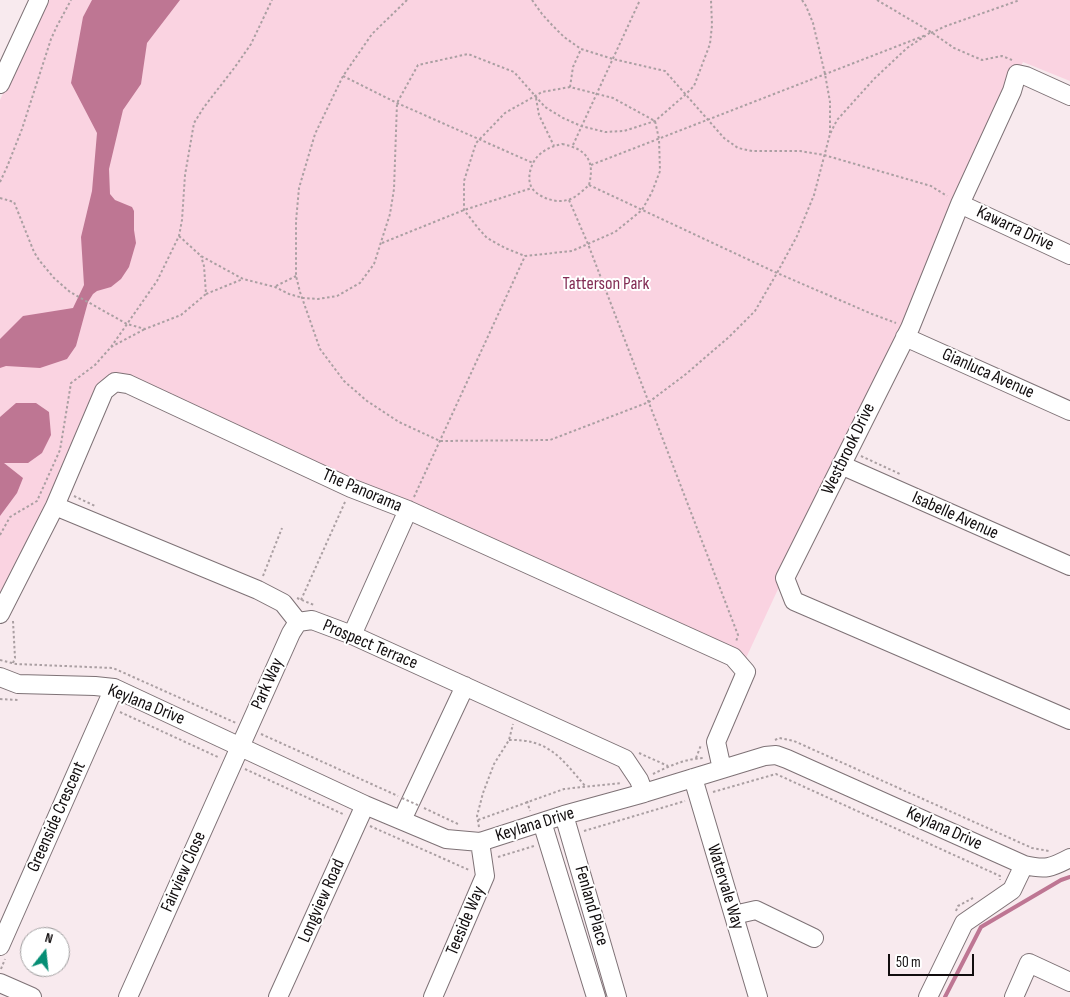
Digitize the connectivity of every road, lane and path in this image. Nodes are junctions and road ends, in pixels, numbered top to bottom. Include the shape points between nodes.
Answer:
1 (39, 0) edge
2 (71, 0) edge
3 (272, 0) edge
4 (407, 0) edge
5 (532, 0) edge
6 (640, 0) edge
7 (711, 0) edge
8 (802, 0) edge
9 (877, 0) edge
10 (1020, 0) edge
11 (931, 32) junction
12 (581, 49) junction
13 (613, 59) junction
14 (1015, 61) dead end
15 (825, 74) junction
16 (343, 76) junction
17 (0, 84) edge
18 (570, 87) junction
19 (597, 94) junction
20 (686, 95) junction
21 (535, 96) junction
22 (1070, 96) edge
23 (397, 103) junction
24 (707, 120) junction
25 (655, 122) junction
26 (581, 126) junction
27 (830, 134) junction
28 (659, 138) junction
29 (480, 139) junction
30 (554, 146) junction
31 (572, 146) junction
32 (824, 155) junction
33 (533, 163) junction
34 (591, 165) junction
35 (0, 182) edge
36 (589, 185) junction
37 (532, 188) junction
38 (0, 198) edge
39 (569, 200) junction
40 (960, 204) junction
41 (464, 210) junction
42 (642, 210) junction
43 (179, 236) junction
44 (382, 243) junction
45 (588, 244) junction
46 (1070, 255) edge
47 (201, 256) junction
48 (525, 256) junction
49 (777, 273) junction
50 (296, 276) junction
51 (243, 279) junction
52 (275, 287) junction
53 (206, 294) junction
54 (303, 298) junction
55 (126, 324) junction
56 (145, 329) junction
57 (907, 332) junction
58 (111, 347) junction
59 (649, 402) junction
60 (1070, 411) edge
61 (440, 441) junction
62 (845, 467) junction
63 (901, 474) dead end
64 (351, 488) junction
65 (55, 506) junction
66 (408, 510) junction
67 (282, 528) dead end
68 (0, 535) edge
69 (1070, 566) edge
70 (258, 590) junction
71 (0, 614) edge
72 (298, 622) junction
73 (352, 635) junction
74 (733, 657) junction
75 (0, 677) edge
76 (465, 686) junction
77 (114, 688) junction
78 (516, 710) junction
79 (1070, 720) edge
80 (508, 740) junction
81 (240, 746) junction
82 (722, 769) junction
83 (693, 778) junction
84 (586, 787) junction
85 (641, 787) junction
86 (698, 797) junction
87 (402, 798) dead end
88 (365, 804) junction
89 (564, 815) junction
90 (402, 820) junction
91 (478, 820) junction
92 (542, 822) junction
93 (478, 824) junction
94 (467, 828) dead end
95 (477, 834) junction
96 (570, 835) junction
97 (548, 842) junction
98 (1070, 858) edge
99 (483, 861) junction
100 (1024, 865) junction
101 (1000, 876) dead end
102 (734, 915) junction
103 (814, 938) dead end
104 (0, 946) edge
105 (0, 982) edge
106 (1070, 982) edge
107 (32, 997) edge
108 (128, 997) edge
109 (278, 997) edge
110 (433, 997) edge
111 (596, 997) edge
112 (617, 997) edge
113 (758, 997) edge
114 (928, 997) edge
115 (1014, 997) edge

1 - 17 street
2 - 35 path via 51,40 17,143
3 - 43 path via 251,44 194,123
4 - 16 path via 372,34
5 - 12 path via 552,26
6 - 13 path
7 - 20 path via 710,44 694,86
8 - 15 path via 813,23
9 - 11 path
10 - 11 path
11 - 14 path via 954,48 982,60 1002,56
11 - 15 path
11 - 27 path via 907,48 874,79 837,120
12 - 13 path
12 - 18 path via 573,67
13 - 19 path
13 - 20 path via 665,71
15 - 24 path
15 - 27 path via 830,102
16 - 23 path
16 - 50 path via 315,134 299,188
18 - 19 path
18 - 21 path
19 - 25 path via 613,98
19 - 26 path
20 - 24 path
20 - 25 path
21 - 23 path via 514,72 468,54 418,65
21 - 26 path via 546,107
21 - 29 path via 504,113
21 - 30 path via 539,115
22 - 40 street, Westbrook Drive via 1017,74
23 - 29 path
23 - 44 path via 394,189
24 - 28 path
24 - 32 path via 738,148
25 - 26 path via 624,132 605,132
25 - 28 path
26 - 31 path
27 - 32 path
28 - 34 path
28 - 42 path via 660,171
29 - 33 path
29 - 41 path via 464,181
30 - 31 path
30 - 33 path via 545,150
31 - 34 path
32 - 40 path via 931,186
32 - 49 path via 814,195
33 - 37 path via 529,176
34 - 36 path
36 - 39 path
36 - 42 path
37 - 39 path via 551,200
37 - 41 path
38 - 55 path via 14,202 34,252 62,285
39 - 45 path
40 - 46 street, Kawarra Drive
40 - 57 street, Westbrook Drive
41 - 44 path
41 - 48 path via 487,238
42 - 45 path via 615,232
42 - 49 path
43 - 47 path
43 - 55 path via 157,281
44 - 54 path via 374,264 360,283 337,296
45 - 48 path via 572,250
45 - 59 path
47 - 51 path
47 - 53 path
48 - 61 path
49 - 57 path
49 - 59 path via 755,311 686,374
50 - 52 path
50 - 54 path
51 - 52 path
51 - 53 path
52 - 54 path
53 - 56 path via 181,315
54 - 61 path via 320,349 344,381 399,422
55 - 56 path
55 - 58 path
56 - 58 path
57 - 60 street, Gianluca Avenue
57 - 62 street, Westbrook Drive
58 - 68 path via 95,365 71,383 60,450 37,501 10,517
59 - 61 path via 550,440
59 - 74 path via 738,635
61 - 66 path
62 - 63 path via 856,454
62 - 69 street, Isabelle Avenue
62 - 79 street, Westbrook Drive via 785,578 794,602
64 - 65 street, The Panorama via 128,384 115,382 104,391
64 - 66 street, The Panorama
64 - 72 path via 301,599
65 - 70 street, Prospect Terrace
65 - 71 street, The Panorama
66 - 73 street
66 - 74 street, The Panorama
67 - 70 path
70 - 72 street, Prospect Terrace via 283,603
72 - 73 street, Prospect Terrace via 312,620
72 - 81 street, Park Way
73 - 76 street, Prospect Terrace
74 - 82 street via 746,672 716,742
75 - 77 street, Keylana Drive via 18,684
76 - 78 street, Prospect Terrace
76 - 90 street
77 - 81 street, Keylana Drive
77 - 104 street, Greenside Crescent
78 - 80 path
78 - 85 street, Prospect Terrace via 625,759
80 - 84 path via 532,742 555,752
80 - 91 path via 483,793
81 - 88 street, Keylana Drive
81 - 108 street, Fairview Close
82 - 83 street, Keylana Drive
82 - 100 street, Keylana Drive via 776,755
83 - 85 street, Keylana Drive
83 - 86 street, Watervale Way
84 - 85 path
84 - 91 path via 564,789
85 - 89 street, Keylana Drive
86 - 96 path
86 - 101 path via 776,774
86 - 102 street, Watervale Way
87 - 94 path, bridge
88 - 90 street, Keylana Drive
88 - 109 street, Longview Road
89 - 92 street, Keylana Drive
89 - 96 street, Fenland Place
90 - 95 street, Keylana Drive via 446,838
91 - 93 path
92 - 95 street, Keylana Drive
92 - 97 street, Fenland Place
93 - 95 path
93 - 95 path
95 - 99 street, Teeside Way
96 - 112 street, Fenland Place
97 - 99 path
97 - 111 street, Fenland Place
98 - 100 street, Keylana Drive via 1053,867
99 - 110 street, Teeside Way via 485,876
100 - 114 street via 1012,890 964,923
102 - 103 street via 756,910
102 - 113 street, Watervale Way
105 - 107 street
106 - 115 street via 1029,964

